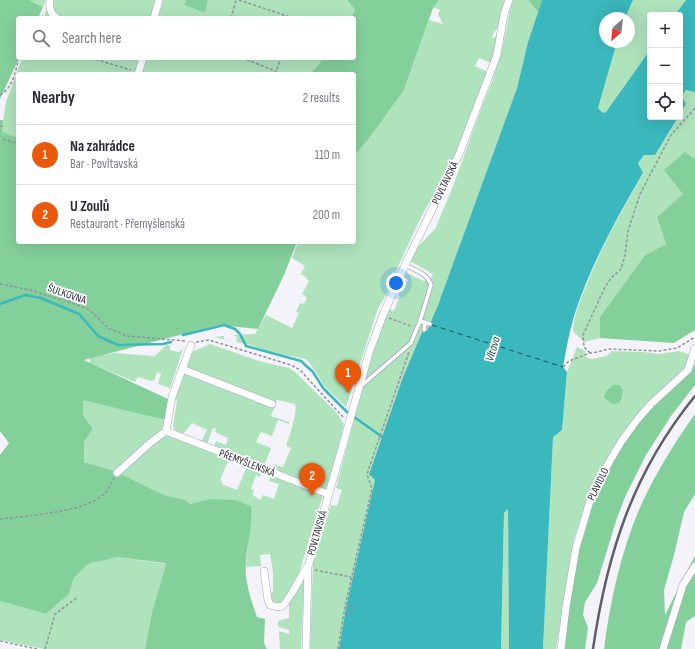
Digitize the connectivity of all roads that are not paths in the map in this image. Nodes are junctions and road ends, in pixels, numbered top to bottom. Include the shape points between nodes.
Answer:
1 (50, 0) edge
2 (159, 0) edge
3 (509, 0) edge
4 (55, 16) edge
5 (155, 16) edge
6 (142, 60) edge
7 (138, 72) edge
8 (405, 265) junction
9 (420, 321) junction
10 (425, 322) junction
11 (430, 324) dead end
12 (424, 330) dead end
13 (191, 345) road end
14 (695, 348) edge
15 (182, 369) junction
16 (358, 389) junction
17 (272, 404) dead end
18 (166, 431) junction
19 (117, 473) road end
20 (328, 494) junction
21 (695, 566) edge
22 (308, 568) junction
23 (264, 570) dead end
24 (306, 649) edge
25 (561, 649) edge
26 (663, 649) edge

1 - 4 street via 50,9
2 - 5 street
3 - 8 street, POVLTAVSKÁ via 504,14 499,48 460,152
6 - 7 street
8 - 9 lane via 430,280 431,285
8 - 16 street, POVLTAVSKÁ via 369,353
9 - 10 lane
9 - 16 lane via 411,343
10 - 11 lane
10 - 12 lane
13 - 15 street
14 - 25 street, PLAVIDLO via 688,370 651,404 621,442 589,504 576,548
15 - 17 street
15 - 18 street via 172,397
16 - 20 street, POVLTAVSKÁ
18 - 19 street
18 - 20 street, PŘEMYŠLENSKÁ
20 - 22 street, POVLTAVSKÁ
21 - 26 street via 683,585
22 - 23 street via 286,604 277,607 270,605 268,600
22 - 24 street, POVLTAVSKÁ

